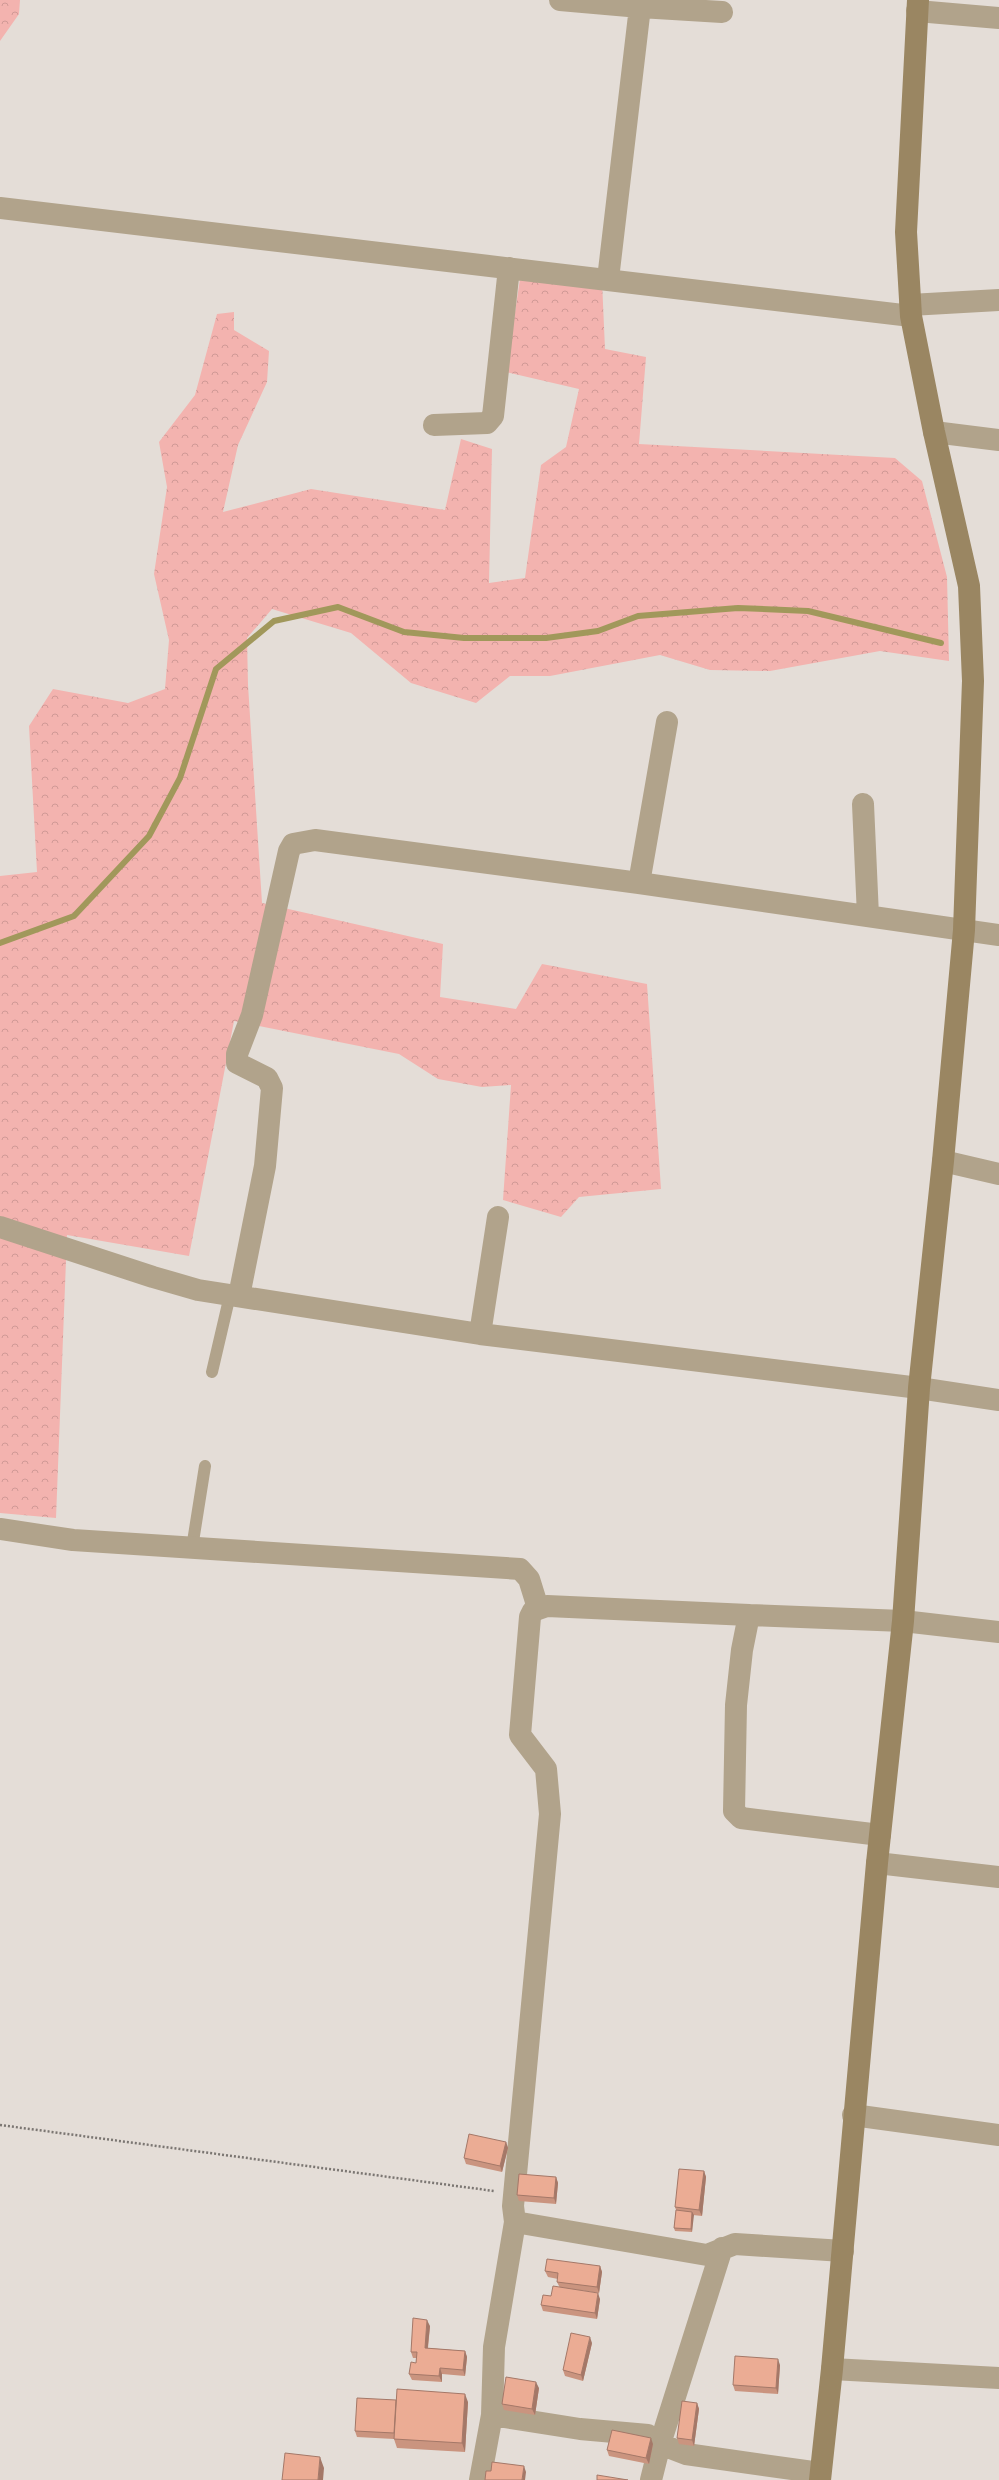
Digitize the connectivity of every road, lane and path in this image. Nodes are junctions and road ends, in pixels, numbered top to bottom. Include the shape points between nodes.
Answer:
1 (560, 0) edge
2 (918, 5) edge
3 (640, 7) junction
4 (722, 12) dead end
5 (999, 18) edge
6 (0, 208) edge
7 (508, 268) junction
8 (608, 279) junction
9 (999, 300) edge
10 (910, 311) junction
11 (434, 425) dead end
12 (934, 432) junction
13 (999, 440) edge
14 (668, 722) dead end
15 (863, 804) dead end
16 (639, 883) junction
17 (868, 916) junction
18 (964, 930) junction
19 (999, 935) edge
20 (943, 1161) junction
21 (999, 1174) edge
22 (498, 1217) dead end
23 (0, 1226) edge
24 (234, 1295) junction
25 (480, 1334) junction
26 (212, 1372) dead end
27 (919, 1388) junction
28 (999, 1400) edge
29 (205, 1466) dead end
30 (0, 1529) edge
31 (192, 1548) junction
32 (538, 1608) junction
33 (749, 1615) junction
34 (903, 1621) junction
35 (999, 1632) edge
36 (880, 1835) junction
37 (877, 1863) junction
38 (999, 1877) edge
39 (853, 2115) junction
40 (0, 2125) edge
41 (999, 2135) edge
42 (514, 2194) junction
43 (515, 2222) junction
44 (722, 2248) junction
45 (843, 2251) junction
46 (832, 2369) junction
47 (999, 2378) edge
48 (492, 2414) junction
49 (660, 2444) junction
50 (820, 2476) edge
51 (480, 2480) edge
52 (651, 2480) edge

1 - 3 street
2 - 5 street
2 - 10 main road via 906,232
3 - 4 street
3 - 8 street
6 - 7 street
7 - 8 street
7 - 11 street via 493,416 487,423
8 - 10 street
9 - 10 street
10 - 12 main road
12 - 13 street
12 - 18 main road via 969,586 971,615 973,681
14 - 16 street
15 - 17 street
16 - 17 street
16 - 24 street via 314,840 293,844 289,851 252,1015 237,1054 237,1063 267,1078 272,1088 265,1166
17 - 18 street
18 - 19 street
18 - 20 main road
20 - 21 street
20 - 27 main road
22 - 25 street
23 - 24 street via 153,1277 198,1290
24 - 25 street
24 - 26 lane
25 - 27 street
27 - 28 street
27 - 34 main road
29 - 31 lane
30 - 31 street via 73,1540
31 - 32 street via 520,1570 529,1579
32 - 33 street via 547,1606
32 - 42 street via 533,1611 528,1624 520,1728 524,1742 546,1769 550,1814
33 - 34 street
33 - 36 street via 736,1705 734,1811 741,1818
34 - 35 street
34 - 36 main road
36 - 37 main road
37 - 38 street
37 - 39 main road
39 - 41 street
39 - 45 main road
40 - 42 path
42 - 43 street
43 - 44 street via 707,2256
43 - 48 street via 494,2348
44 - 45 street via 735,2244
44 - 49 street
45 - 46 main road
46 - 47 street
46 - 50 main road
48 - 49 street via 580,2430 648,2435
48 - 51 street
49 - 50 street via 686,2454
49 - 52 street

